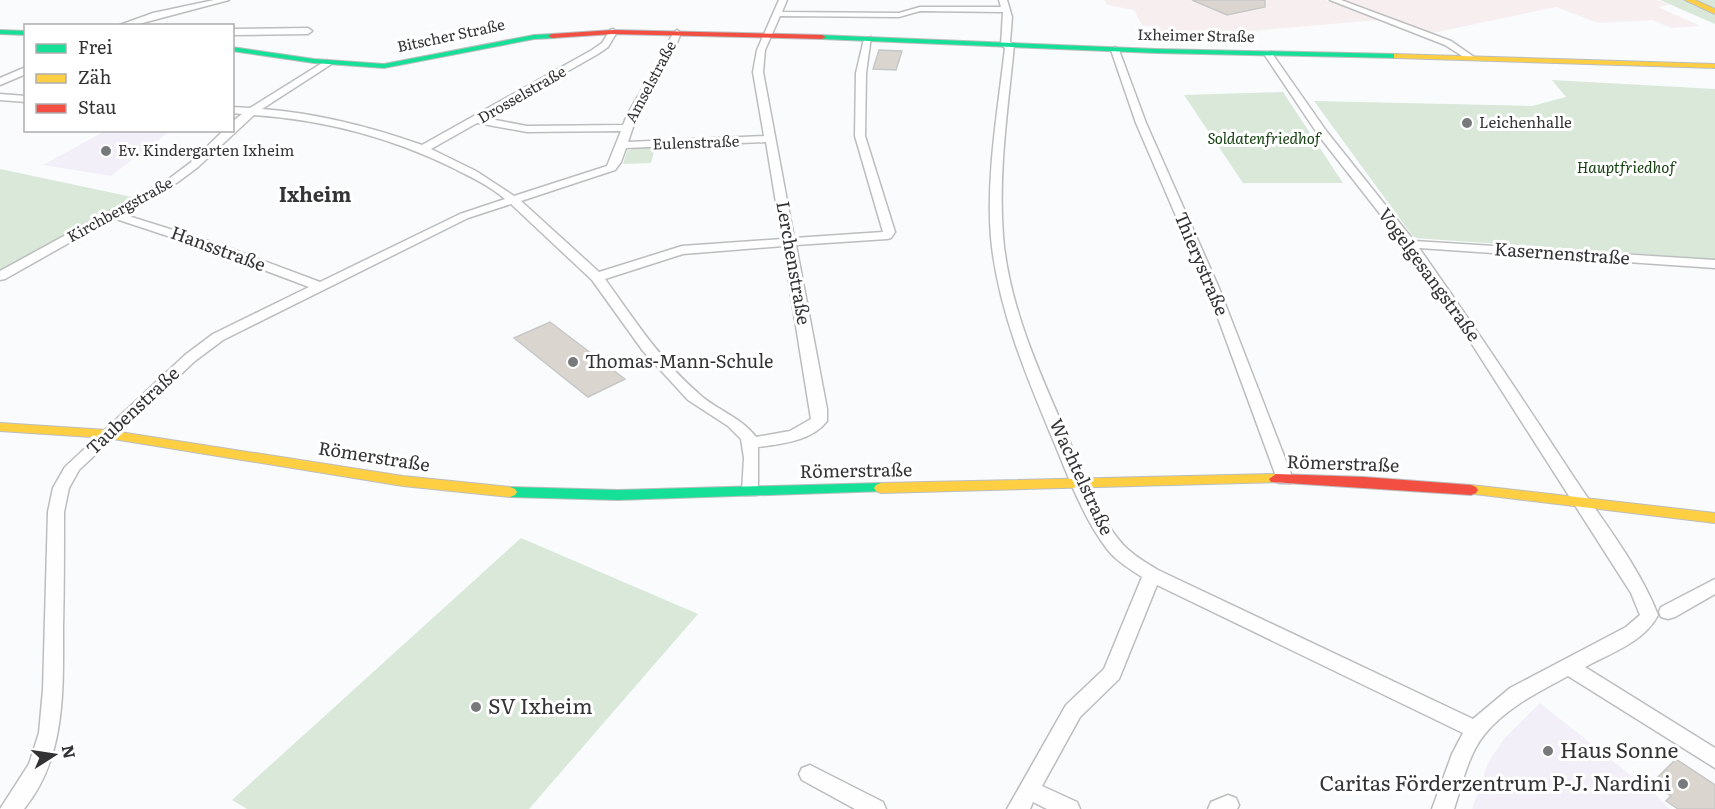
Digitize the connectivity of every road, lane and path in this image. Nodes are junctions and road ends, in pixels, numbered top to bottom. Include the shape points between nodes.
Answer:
1 (225, 0) edge
2 (783, 0) edge
3 (1003, 0) edge
4 (1334, 0) edge
5 (1689, 0) edge
6 (180, 9) junction
7 (1006, 9) junction
8 (220, 10) dead end
9 (1715, 12) edge
10 (778, 14) junction
11 (128, 24) edge
12 (308, 31) dead end
13 (0, 32) edge
14 (234, 32) edge
15 (251, 32) junction
16 (613, 32) junction
17 (24, 33) edge
18 (677, 33) junction
19 (768, 35) junction
20 (868, 39) junction
21 (234, 41) edge
22 (1008, 45) junction
23 (234, 49) edge
24 (1115, 50) junction
25 (1268, 54) junction
26 (1470, 57) junction
27 (327, 63) junction
28 (1715, 66) edge
29 (24, 71) edge
30 (0, 82) edge
31 (0, 97) edge
32 (24, 99) edge
33 (234, 110) edge
34 (252, 111) junction
35 (478, 120) junction
36 (234, 126) edge
37 (626, 128) junction
38 (228, 132) edge
39 (771, 139) junction
40 (621, 145) junction
41 (423, 149) junction
42 (512, 199) junction
43 (114, 215) junction
44 (789, 243) junction
45 (1410, 244) junction
46 (1715, 264) edge
47 (0, 276) edge
48 (597, 278) junction
49 (321, 287) junction
50 (0, 427) edge
51 (107, 434) junction
52 (750, 443) junction
53 (1285, 479) junction
54 (1080, 483) junction
55 (750, 491) junction
56 (1582, 501) junction
57 (1715, 519) edge
58 (1152, 575) junction
59 (1715, 586) edge
60 (1668, 612) dead end
61 (1570, 667) junction
62 (1476, 730) junction
63 (1715, 759) edge
64 (810, 774) dead end
65 (1029, 790) junction
66 (11, 809) edge
67 (875, 809) edge
68 (1018, 809) edge
69 (1069, 809) edge
70 (1443, 809) edge

1 - 6 street
2 - 10 street, Lerchenstraße
3 - 7 street, Wachtelstraße
4 - 26 street via 1448,43
5 - 9 main road
6 - 8 street
6 - 11 street
7 - 10 street via 920,9 899,15
7 - 22 street, Wachtelstraße
10 - 19 street, Lerchenstraße
12 - 15 street
13 - 17 main road
14 - 15 street
15 - 21 street
16 - 18 main road, Bitscher Straße
16 - 27 main road, Bitscher Straße via 526,38 384,66
16 - 35 street, Drosselstraße via 595,52
18 - 19 main road, Ixheimer Straße
18 - 37 street, Amselstraße
19 - 20 main road, Ixheimer Straße
19 - 39 street, Lerchenstraße via 758,60 758,72
20 - 22 main road, Ixheimer Straße
20 - 44 street via 861,73 860,136 889,232 874,237
22 - 24 main road, Ixheimer Straße
22 - 54 street, Wachtelstraße via 997,238 1019,334
23 - 27 main road, Bitscher Straße
24 - 25 main road, Ixheimer Straße
24 - 53 street, Thierystraße via 1213,288
25 - 26 main road, Ixheimer Straße
25 - 45 street, Vogelgesangstraße via 1323,134
26 - 28 main road, Ixheimer Straße
27 - 34 street, Kirchbergstraße
29 - 30 street
31 - 32 street
33 - 34 street
34 - 36 street, Kirchbergstraße
34 - 41 street via 313,118
35 - 37 street via 527,129
35 - 41 street, Drosselstraße
37 - 40 street, Amselstraße
38 - 43 street, Kirchbergstraße via 185,173
39 - 40 street, Eulenstraße
39 - 44 street, Lerchenstraße
40 - 42 street, Amselstraße via 616,162 604,172
41 - 42 street via 472,173
42 - 48 street
42 - 49 street, Taubenstraße via 464,216
43 - 47 street, Kirchbergstraße
43 - 49 street, Hansstraße
44 - 48 street via 682,250
44 - 52 street, Lerchenstraße via 819,421 797,435
45 - 46 street, Kasernenstraße
45 - 56 street, Vogelgesangstraße
48 - 52 street via 673,377 693,397 743,431
49 - 51 street, Taubenstraße via 202,347
50 - 51 main road, Römerstraße
51 - 55 main road, Römerstraße via 403,481 509,492 618,495
51 - 66 street, Taubenstraße via 73,467 58,498 49,733 39,766
52 - 55 street
53 - 54 main road, Römerstraße
53 - 56 main road, Römerstraße via 1437,486
54 - 55 main road, Römerstraße
54 - 58 street, Wachtelstraße via 1115,546 1125,558
56 - 57 main road, Römerstraße
56 - 61 street, Vogelgesangstraße via 1640,592 1649,615 1633,632
58 - 62 street, Wachtelstraße
58 - 65 street via 1112,674 1073,711
59 - 60 street
61 - 62 street via 1517,694
61 - 63 street
62 - 70 street
64 - 67 street
65 - 68 street
65 - 69 street

